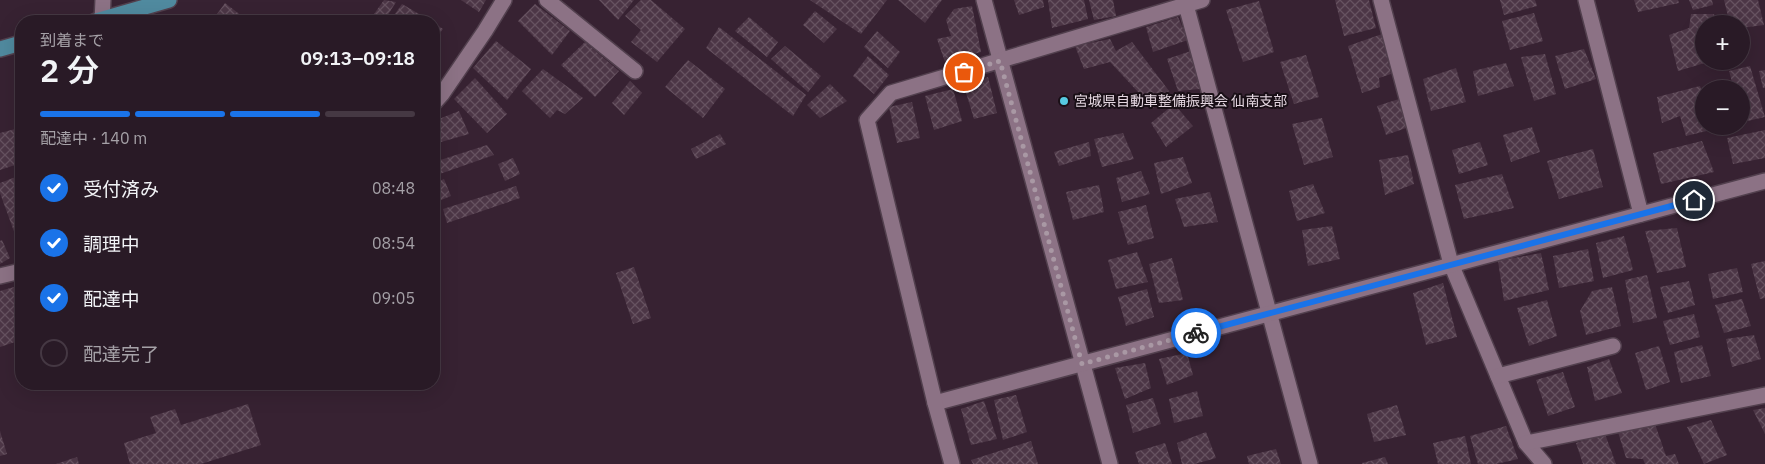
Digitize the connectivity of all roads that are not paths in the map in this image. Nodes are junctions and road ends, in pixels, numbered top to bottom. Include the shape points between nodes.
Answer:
1 (103, 0) edge
2 (170, 0) edge
3 (504, 0) edge
4 (547, 0) edge
5 (984, 0) edge
6 (1202, 0) edge
7 (1381, 0) edge
8 (1586, 0) edge
9 (1186, 5) junction
10 (101, 15) edge
11 (120, 15) edge
12 (15, 45) edge
13 (0, 49) edge
14 (1000, 61) junction
15 (635, 72) dead end
16 (440, 95) edge
17 (1765, 181) edge
18 (1641, 214) junction
19 (1451, 264) junction
20 (15, 272) edge
21 (0, 276) edge
22 (1269, 313) junction
23 (1613, 346) dead end
24 (1082, 364) junction
25 (1498, 376) junction
26 (1765, 395) edge
27 (935, 403) junction
28 (1526, 443) junction
29 (952, 464) edge
30 (1110, 464) edge
31 (1310, 464) edge
32 (1544, 464) edge

1 - 10 street
2 - 11 main road
3 - 16 street
4 - 15 street
5 - 14 street
6 - 9 street
7 - 19 street
8 - 18 street
9 - 14 street
9 - 22 street
12 - 13 main road
14 - 24 street
14 - 27 street via 891,93 867,120
17 - 18 street
18 - 19 street
19 - 22 street
19 - 25 street
20 - 21 street
22 - 24 street
22 - 31 street
23 - 25 street
24 - 27 street
24 - 30 street
25 - 28 street
26 - 28 street
27 - 29 street
28 - 32 street

